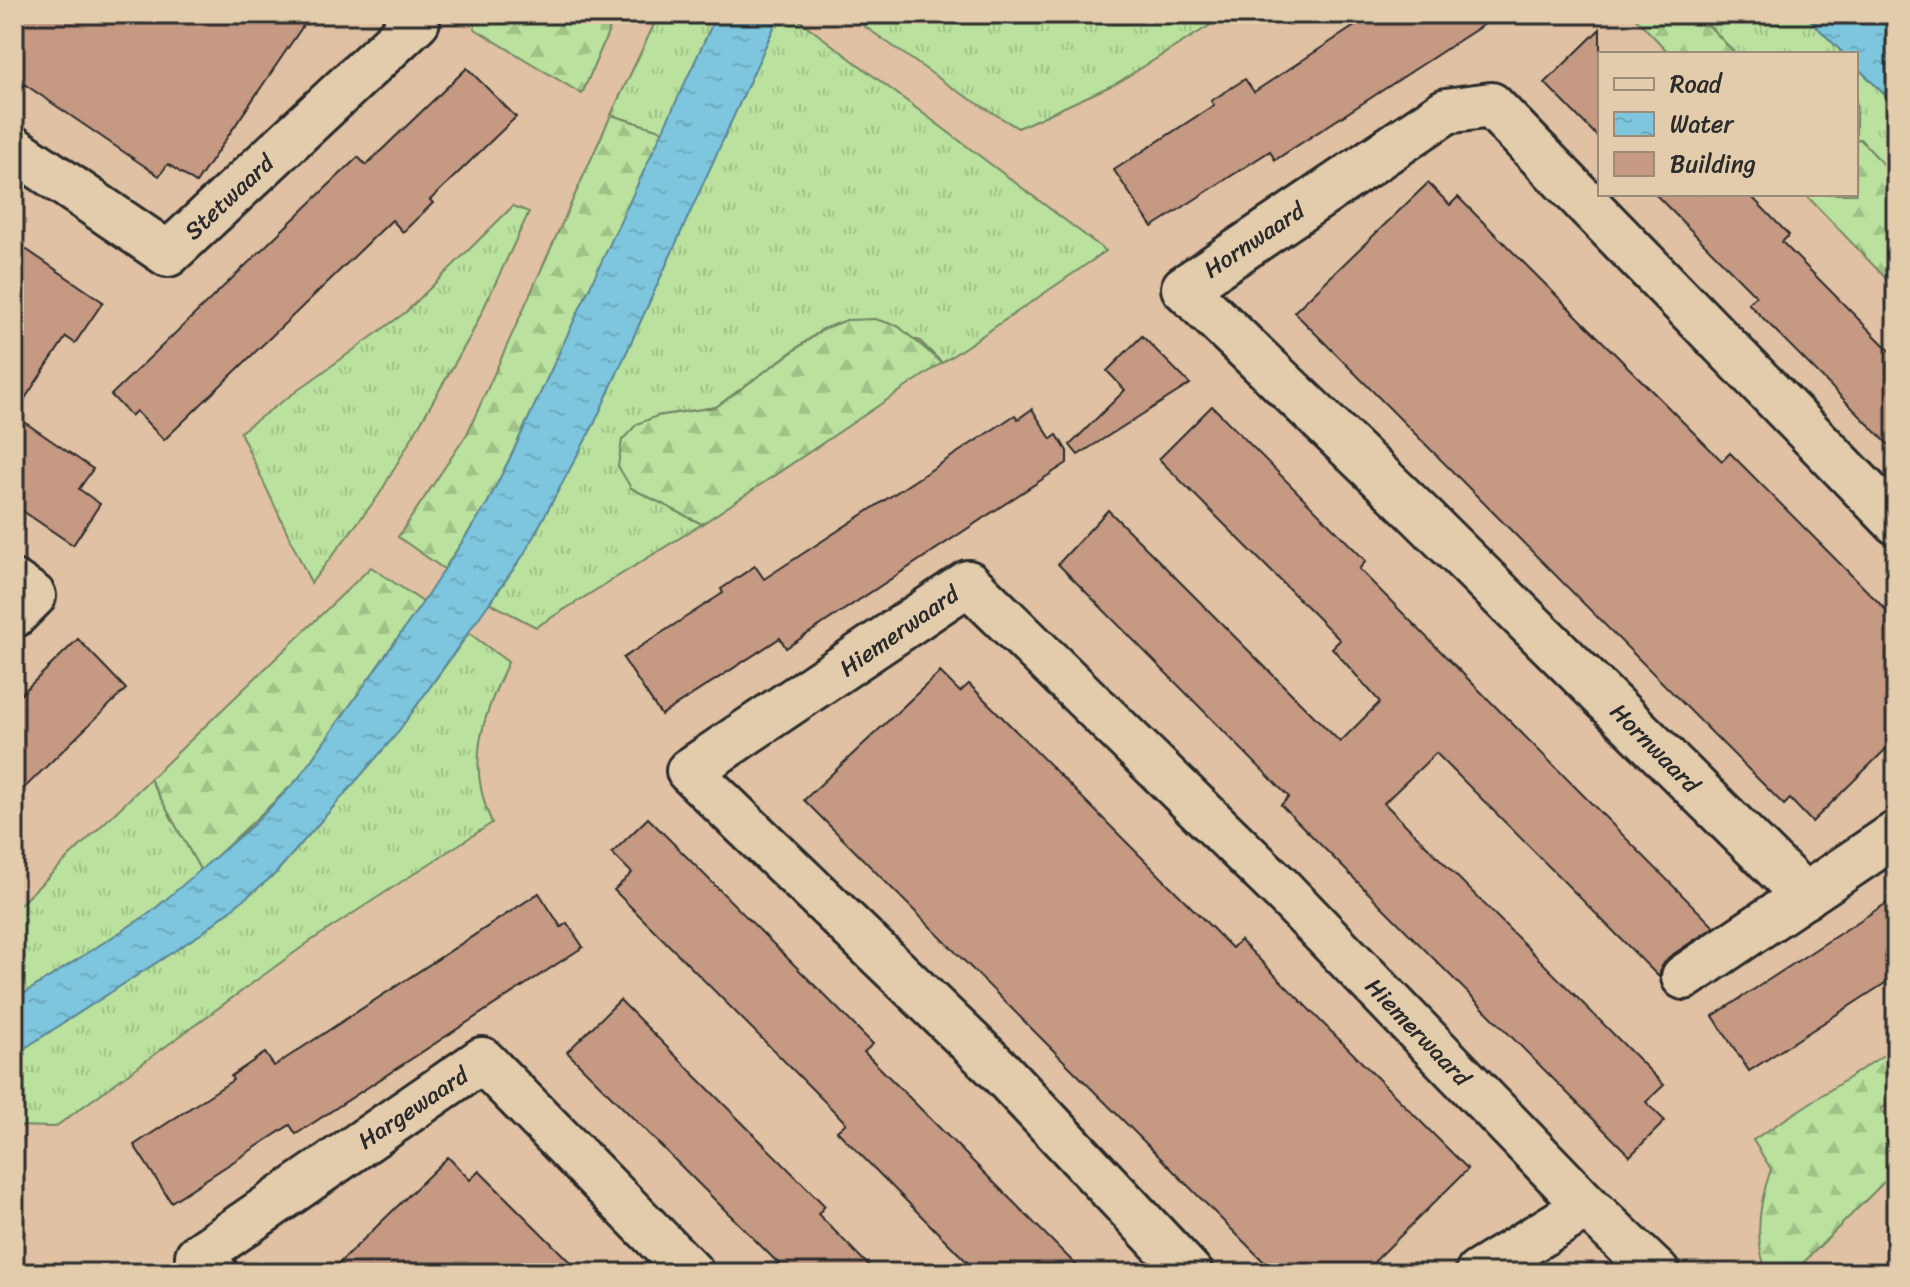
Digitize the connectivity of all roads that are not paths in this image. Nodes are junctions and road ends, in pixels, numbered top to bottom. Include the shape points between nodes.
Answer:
1 (406, 14) edge
2 (14, 149) edge
3 (1896, 522) edge
4 (14, 583) edge
5 (14, 615) edge
6 (1896, 834) edge
7 (1805, 896) junction
8 (1684, 977) dead end
9 (1587, 1206) junction
10 (215, 1273) edge
11 (691, 1273) edge
12 (1190, 1273) edge
13 (1478, 1273) edge
14 (1657, 1273) edge

1 - 2 street, Stetwaard via 417,21 168,254
3 - 7 street, Hornwaard via 1491,105 1446,111 1184,288
4 - 5 street via 33,596
6 - 7 street
7 - 8 street
9 - 12 street, Hiemerwaard via 1282,890 968,583 689,771 999,1070
9 - 13 street
9 - 14 street, Hiemerwaard
10 - 11 street, Hargewaard via 198,1256 482,1060

